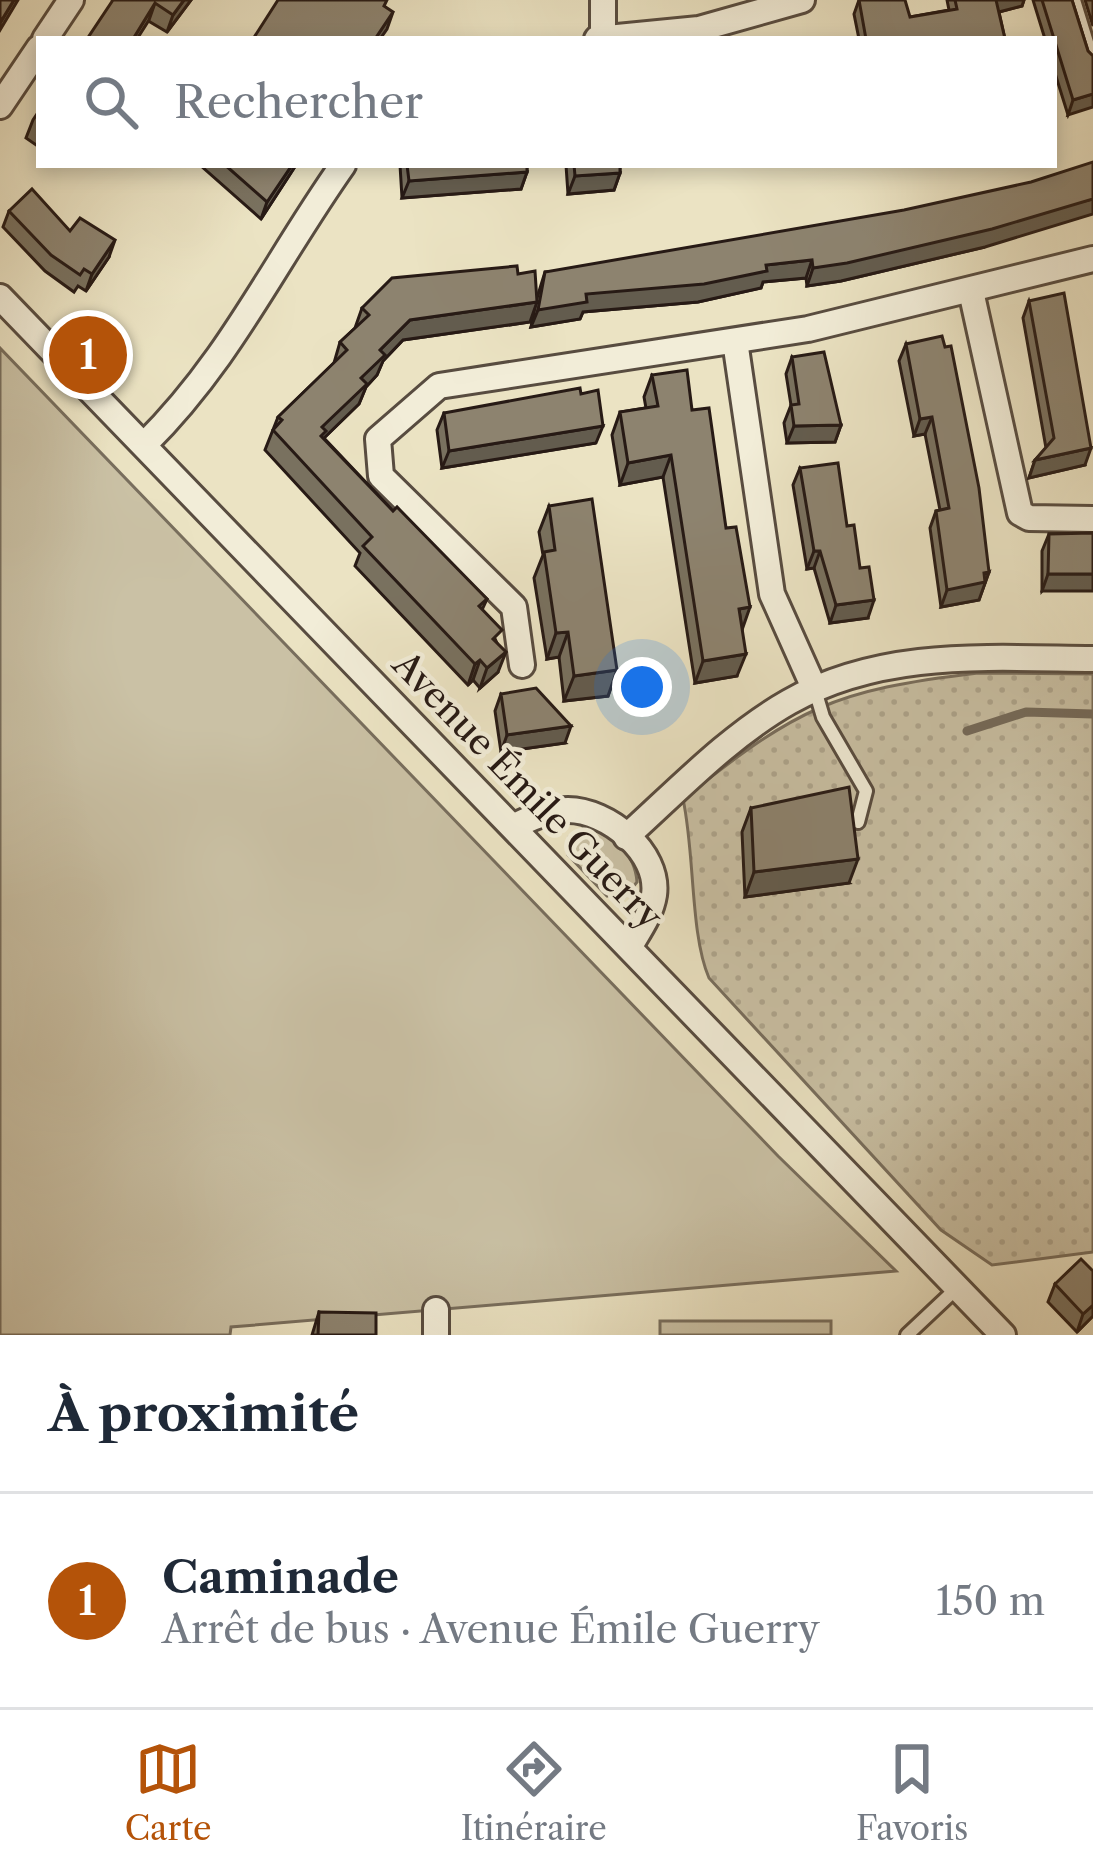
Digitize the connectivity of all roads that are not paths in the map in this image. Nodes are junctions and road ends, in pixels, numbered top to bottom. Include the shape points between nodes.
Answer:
1 (71, 0) edge
2 (603, 0) edge
3 (802, 0) edge
4 (1074, 0) edge
5 (47, 36) edge
6 (600, 36) edge
7 (630, 36) edge
8 (36, 52) edge
9 (1093, 62) edge
10 (0, 106) edge
11 (341, 168) edge
12 (1093, 260) edge
13 (971, 291) junction
14 (0, 297) edge
15 (735, 340) junction
16 (144, 445) junction
17 (1093, 519) edge
18 (1093, 659) edge
19 (522, 664) dead end
20 (815, 690) junction
21 (858, 822) edge
22 (514, 826) junction
23 (626, 837) junction
24 (630, 946) junction
25 (957, 1288) junction
26 (907, 1335) edge
27 (1003, 1335) edge

1 - 5 street
2 - 6 street
3 - 7 street via 699,29
4 - 9 lane
8 - 10 street
11 - 16 street via 229,349
12 - 13 street
13 - 15 street
13 - 17 street via 1020,513
14 - 16 street, Avenue Émile Guerry
15 - 19 street via 439,386 378,439 381,476 514,607
15 - 20 street via 772,594
16 - 22 street, Avenue Émile Guerry
18 - 20 street via 916,661
20 - 21 lane via 866,791
20 - 23 street via 766,717
22 - 23 street via 572,810 595,814
22 - 24 street, Avenue Émile Guerry
23 - 24 street via 655,884 649,916
24 - 25 street, Avenue Émile Guerry
25 - 26 lane
25 - 27 street, Avenue Émile Guerry

